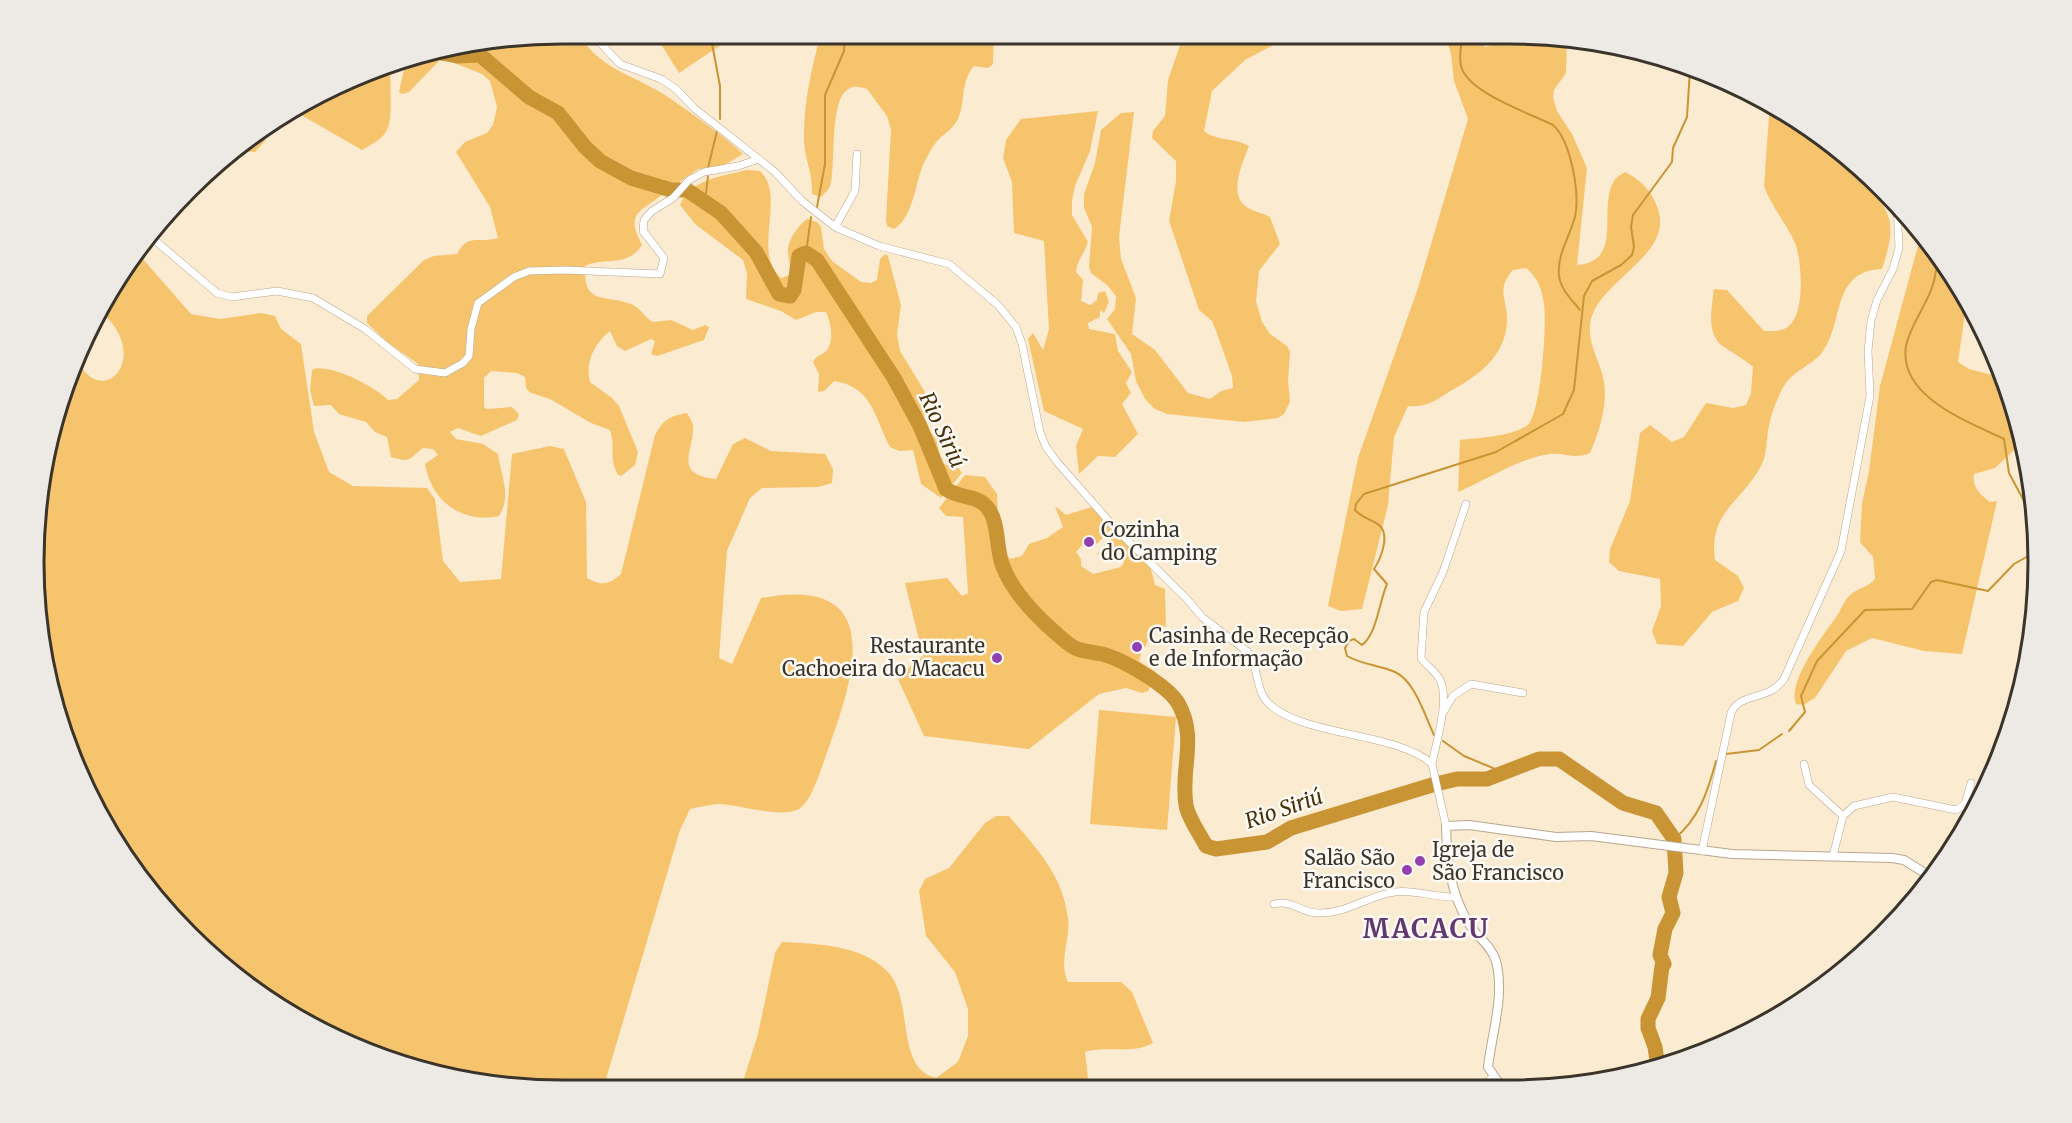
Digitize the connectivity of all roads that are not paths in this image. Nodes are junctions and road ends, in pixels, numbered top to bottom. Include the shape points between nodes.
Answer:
1 (601, 44) edge
2 (857, 154) dead end
3 (759, 159) junction
4 (1898, 217) edge
5 (835, 227) junction
6 (155, 241) edge
7 (1466, 504) dead end
8 (1523, 693) dead end
9 (1442, 713) junction
10 (1432, 764) junction
11 (1804, 764) dead end
12 (1971, 783) dead end
13 (1843, 816) junction
14 (1446, 825) junction
15 (1702, 851) junction
16 (1833, 856) junction
17 (1924, 873) edge
18 (1456, 897) junction
19 (1274, 904) dead end
20 (1493, 1076) junction
21 (1490, 1080) edge
22 (1496, 1080) edge

1 - 3 street via 620,64 661,79 676,89
2 - 5 street via 855,191
3 - 5 street
3 - 6 street via 704,172 644,220 643,231 664,258 660,274 564,270 529,271 514,277 478,303 469,356 444,374 415,369 365,329 313,298 277,291 232,297 217,293
4 - 15 street via 1899,248 1872,321 1868,351 1870,396 1841,551 1784,679 1770,693 1740,701 1731,712
5 - 10 street via 879,246 949,264 1006,313 1022,344 1046,447 1108,520 1202,617 1248,652 1268,703 1292,717 1399,748
7 - 9 street via 1422,620 1421,658 1442,682
8 - 9 street via 1471,684 1453,696
9 - 10 street
10 - 14 street
11 - 13 street via 1809,785
12 - 13 street via 1965,804 1956,810 1893,797 1854,806
13 - 16 street
14 - 15 street via 1556,837 1591,836
14 - 18 street via 1449,877
15 - 16 street
16 - 17 street via 1904,860
18 - 19 street via 1394,892 1364,904 1318,913 1288,902
18 - 20 street via 1470,925 1495,959 1498,1013 1488,1067
20 - 21 street
20 - 22 street

